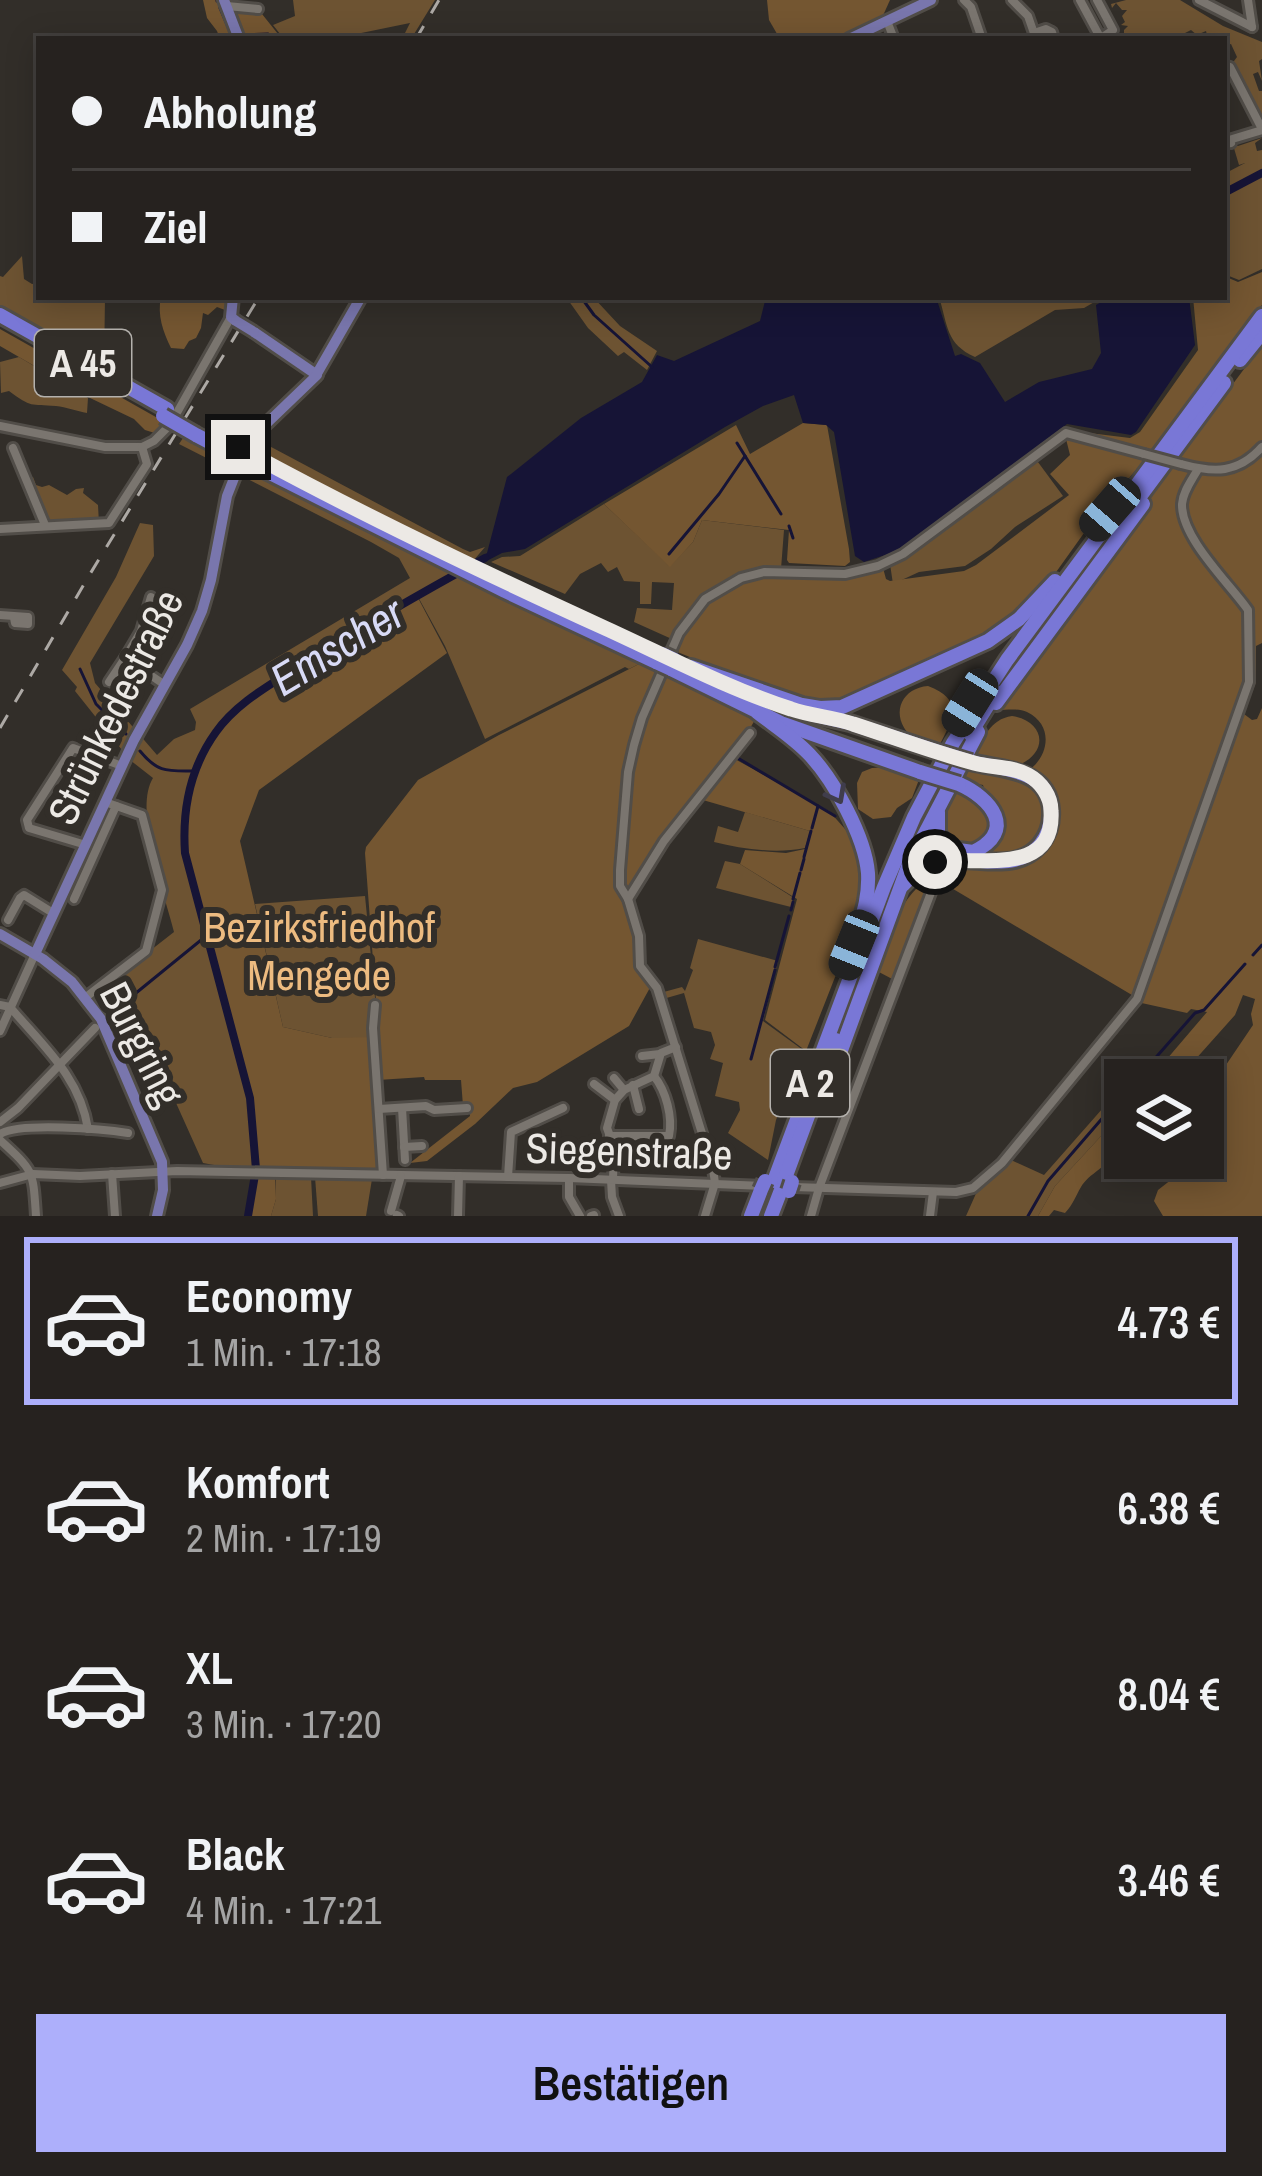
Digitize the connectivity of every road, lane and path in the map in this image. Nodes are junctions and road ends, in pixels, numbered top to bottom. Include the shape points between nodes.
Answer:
1 (931, 0) edge
2 (1012, 0) edge
3 (1081, 0) edge
4 (1097, 0) edge
5 (1199, 0) edge
6 (1248, 0) edge
7 (971, 2) edge
8 (225, 3) edge
9 (258, 9) dead end
10 (883, 23) junction
11 (238, 36) edge
12 (855, 36) edge
13 (892, 36) edge
14 (981, 36) edge
15 (1035, 36) edge
16 (1100, 36) edge
17 (1104, 36) edge
18 (1227, 65) edge
19 (1262, 131) edge
20 (1227, 141) edge
21 (233, 300) edge
22 (359, 300) edge
23 (1262, 316) edge
24 (234, 319) junction
25 (0, 320) edge
26 (1262, 333) edge
27 (316, 375) junction
28 (0, 426) edge
29 (142, 447) junction
30 (1262, 447) edge
31 (13, 448) dead end
32 (1176, 448) junction
33 (1198, 469) junction
34 (1146, 471) junction
35 (45, 525) junction
36 (0, 529) edge
37 (1055, 581) junction
38 (151, 597) dead end
39 (0, 616) edge
40 (14, 618) dead end
41 (125, 658) junction
42 (667, 661) junction
43 (691, 667) junction
44 (109, 682) dead end
45 (165, 685) junction
46 (757, 712) junction
47 (749, 734) dead end
48 (122, 766) junction
49 (954, 785) junction
50 (110, 804) junction
51 (86, 845) junction
52 (935, 882) dead end
53 (900, 889) junction
54 (628, 898) junction
55 (74, 899) dead end
56 (53, 913) junction
57 (8, 920) dead end
58 (2, 935) edge
59 (854, 945) junction
60 (35, 954) junction
61 (86, 997) junction
62 (375, 1005) dead end
63 (5, 1006) edge
64 (94, 1028) dead end
65 (0, 1031) edge
66 (676, 1047) junction
67 (661, 1053) junction
68 (642, 1056) dead end
69 (60, 1063) junction
70 (654, 1076) junction
71 (614, 1078) dead end
72 (594, 1084) dead end
73 (628, 1088) junction
74 (615, 1100) junction
75 (401, 1108) junction
76 (563, 1108) dead end
77 (379, 1109) junction
78 (639, 1109) dead end
79 (461, 1111) dead end
80 (0, 1122) edge
81 (88, 1129) junction
82 (128, 1132) dead end
83 (609, 1136) junction
84 (0, 1137) edge
85 (422, 1146) dead end
86 (404, 1147) junction
87 (405, 1160) dead end
88 (164, 1171) junction
89 (33, 1174) junction
90 (112, 1174) junction
91 (383, 1175) junction
92 (401, 1176) junction
93 (459, 1177) junction
94 (508, 1177) junction
95 (569, 1178) junction
96 (612, 1180) junction
97 (0, 1183) edge
98 (715, 1183) junction
99 (777, 1186) junction
100 (819, 1188) junction
101 (933, 1192) junction
102 (396, 1214) edge
103 (36, 1216) edge
104 (116, 1216) edge
105 (157, 1216) edge
106 (458, 1216) edge
107 (580, 1216) edge
108 (619, 1216) edge
109 (705, 1216) edge
110 (752, 1216) edge
111 (761, 1216) edge
112 (775, 1216) edge
113 (812, 1216) edge
114 (930, 1216) edge

1 - 10 main road
2 - 15 street
3 - 16 street
4 - 17 street via 1113,30
5 - 6 street via 1252,27
7 - 14 street
8 - 9 street
8 - 11 main road
10 - 12 main road
10 - 13 street
18 - 19 street
19 - 20 street
21 - 24 main road
22 - 27 main road, Strünkedestraße
23 - 34 highway, A 2
24 - 27 main road, bridge
24 - 29 street via 170,425
25 - 42 highway, A 45, bridge via 252,460
26 - 32 highway, A 2
27 - 45 main road, Strünkedestraße via 265,426 238,468 202,610
28 - 29 street
29 - 35 street via 147,464 109,523
30 - 33 street via 1229,470
31 - 35 street
32 - 49 highway via 1004,689
32 - 99 highway, A 2 via 1015,664 942,782
33 - 54 street, bridge via 1066,433 889,562 845,574 758,573 705,599 674,643 634,745 620,870
33 - 101 street, Siegenstraße via 1184,495 1184,517 1210,567 1248,610 1249,682 1137,999 1002,1163 973,1188
34 - 37 highway
34 - 99 highway, A 2 via 990,684 933,780 884,887
35 - 36 street
37 - 43 highway via 988,641 842,706 802,705
37 - 59 highway via 947,739
38 - 41 street
39 - 40 street
41 - 44 street
41 - 45 street
42 - 43 highway, A 45
42 - 46 highway, A 45
43 - 53 highway, A 45, bridge via 787,708 1019,771 1041,785 1051,809 1034,851 1018,860 928,865
45 - 48 main road, Strünkedestraße
46 - 49 highway, A 45, bridge
46 -> 59 highway via 817,762 860,843 868,887
47 - 54 street
48 - 50 main road, Strünkedestraße
48 - 51 street via 73,748 27,821
49 - 49 highway via 981,795 996,820 990,840 966,853 943,843 936,829
49 - 53 highway
50 - 51 main road, Strünkedestraße
50 - 55 street
50 - 61 street via 142,815 161,892 145,953
51 - 56 main road, Strünkedestraße
52 - 100 street
53 - 99 highway
54 - 66 street via 640,965 657,988
56 - 57 street via 24,896
56 - 60 main road, Strünkedestraße
58 - 60 main road, Burgring
59 - 99 highway
60 - 61 main road, Burgring
60 - 63 street, Strünkedestraße
61 - 88 main road, Burgring
62 - 77 street
63 - 65 street, Strünkedestraße
63 - 69 street
64 - 69 street
66 - 67 street
66 - 98 street
67 - 68 street
67 - 70 street
69 - 80 street
69 - 81 street via 82,1099
70 - 73 street
70 - 83 street via 670,1115 669,1136
71 - 73 street
72 - 74 street
73 - 74 street
73 - 78 street
74 - 83 street
75 - 77 street
75 - 79 street
75 - 86 street
76 - 94 street via 511,1132
77 - 91 street
81 - 82 street
81 - 84 street via 15,1128
83 - 96 street
84 - 89 street
85 - 86 street
86 - 87 street
88 - 90 street, Siegenstraße
88 - 91 street, Siegenstraße
88 - 105 main road, Burgring
89 - 90 street, Siegenstraße
89 - 97 street, Siegenstraße
89 - 103 street
90 - 104 street
91 - 92 street, Siegenstraße
92 - 93 street, Siegenstraße
92 - 102 street
93 - 94 street, Siegenstraße
93 - 106 street
94 - 95 street, Siegenstraße
95 - 96 street, Siegenstraße
95 - 107 street
96 - 98 street, Siegenstraße
96 - 108 street
98 - 100 street, Siegenstraße
98 - 109 street
99 - 110 highway
99 - 111 highway, A 2
99 - 112 highway
100 - 101 street, Siegenstraße
100 - 113 street
101 - 114 street

